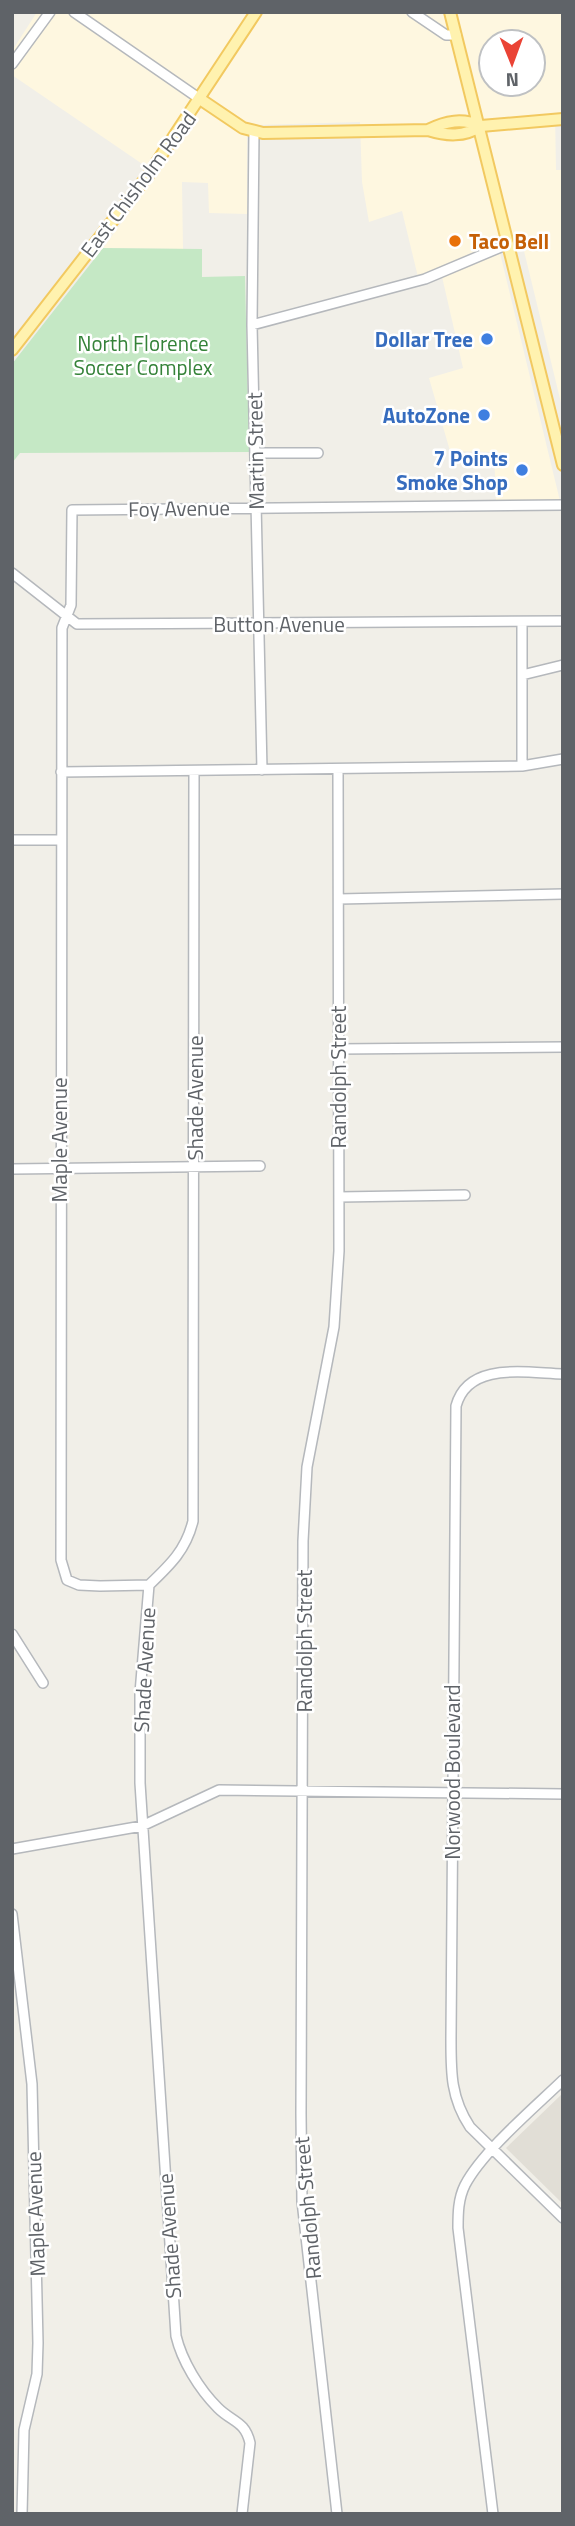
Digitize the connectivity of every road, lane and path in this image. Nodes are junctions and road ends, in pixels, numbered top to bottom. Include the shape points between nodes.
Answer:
1 (50, 12) edge
2 (74, 12) edge
3 (256, 12) edge
4 (412, 12) edge
5 (450, 12) edge
6 (456, 35) junction
7 (12, 64) edge
8 (200, 99) junction
9 (563, 119) edge
10 (481, 126) junction
11 (254, 132) junction
12 (508, 244) junction
13 (252, 325) junction
14 (12, 350) edge
15 (255, 453) junction
16 (318, 453) dead end
17 (563, 465) edge
18 (563, 505) edge
19 (256, 507) junction
20 (12, 573) edge
21 (66, 617) junction
22 (563, 621) edge
23 (522, 622) junction
24 (258, 624) junction
25 (563, 665) edge
26 (523, 675) junction
27 (563, 759) edge
28 (522, 766) junction
29 (262, 770) junction
30 (338, 770) junction
31 (194, 771) junction
32 (61, 772) junction
33 (12, 840) edge
34 (61, 841) junction
35 (563, 894) edge
36 (340, 899) junction
37 (563, 1046) edge
38 (338, 1049) junction
39 (260, 1166) dead end
40 (195, 1167) junction
41 (59, 1168) junction
42 (12, 1169) edge
43 (465, 1195) dead end
44 (339, 1197) junction
45 (563, 1374) edge
46 (149, 1585) junction
47 (12, 1634) edge
48 (43, 1683) dead end
49 (301, 1793) junction
50 (452, 1793) junction
51 (563, 1794) edge
52 (142, 1826) junction
53 (12, 1849) edge
54 (12, 1914) edge
55 (563, 2080) edge
56 (494, 2149) junction
57 (563, 2218) edge
58 (22, 2514) edge
59 (242, 2514) edge
60 (337, 2514) edge
61 (493, 2514) edge

1 - 7 street
2 - 8 street
3 - 8 main road, East Chisholm Road
4 - 6 street via 446,35
5 - 6 main road
6 - 10 main road
8 - 11 main road
8 - 14 main road, East Chisholm Road via 149,174
9 - 10 main road
10 - 11 main road via 469,121 443,122 428,130
10 - 12 main road
11 - 13 street, Martin Street
12 - 13 street via 425,279
12 - 17 main road
13 - 15 street, Martin Street
15 - 16 street
15 - 19 street, Martin Street
18 - 19 street, Foy Avenue
19 - 21 street, Foy Avenue via 72,510 71,605
19 - 24 street, Martin Street
20 - 21 street, Button Avenue
21 - 24 street, Button Avenue via 77,624
21 - 32 street, Maple Avenue via 62,628
22 - 23 street, Button Avenue
23 - 24 street, Button Avenue
23 - 26 street
24 - 29 street, Martin Street
25 - 26 street
26 - 28 street
27 - 28 street
28 - 30 street
29 - 30 street
29 - 31 street
30 - 36 street, Randolph Street
31 - 32 street
31 - 40 street, Shade Avenue
32 - 34 street, Maple Avenue
33 - 34 street
34 - 41 street, Maple Avenue
35 - 36 street
36 - 38 street, Randolph Street
37 - 38 street
38 - 44 street, Randolph Street
39 - 40 street
40 - 41 street
40 - 46 street, Shade Avenue via 193,1521 180,1555
41 - 42 street
41 - 46 street, Maple Avenue via 62,1572 79,1585
43 - 44 street
44 - 49 street, Randolph Street via 334,1326 306,1478
45 - 50 street, Norwood Boulevard via 482,1375 464,1387 456,1406
46 - 52 street, Shade Avenue via 140,1716
47 - 48 street
49 - 50 street
49 - 52 street via 219,1790
49 - 60 street, Randolph Street via 301,2179
50 - 51 street
50 - 56 street, Norwood Boulevard via 453,2091 470,2127
52 - 53 street
52 - 59 street, Shade Avenue via 176,2336 183,2359 216,2406 247,2432 250,2443
54 - 58 street, Maple Avenue via 32,2084 38,2350 24,2430
55 - 56 street
56 - 57 street, Norwood Boulevard
56 - 61 street via 465,2185 458,2206

